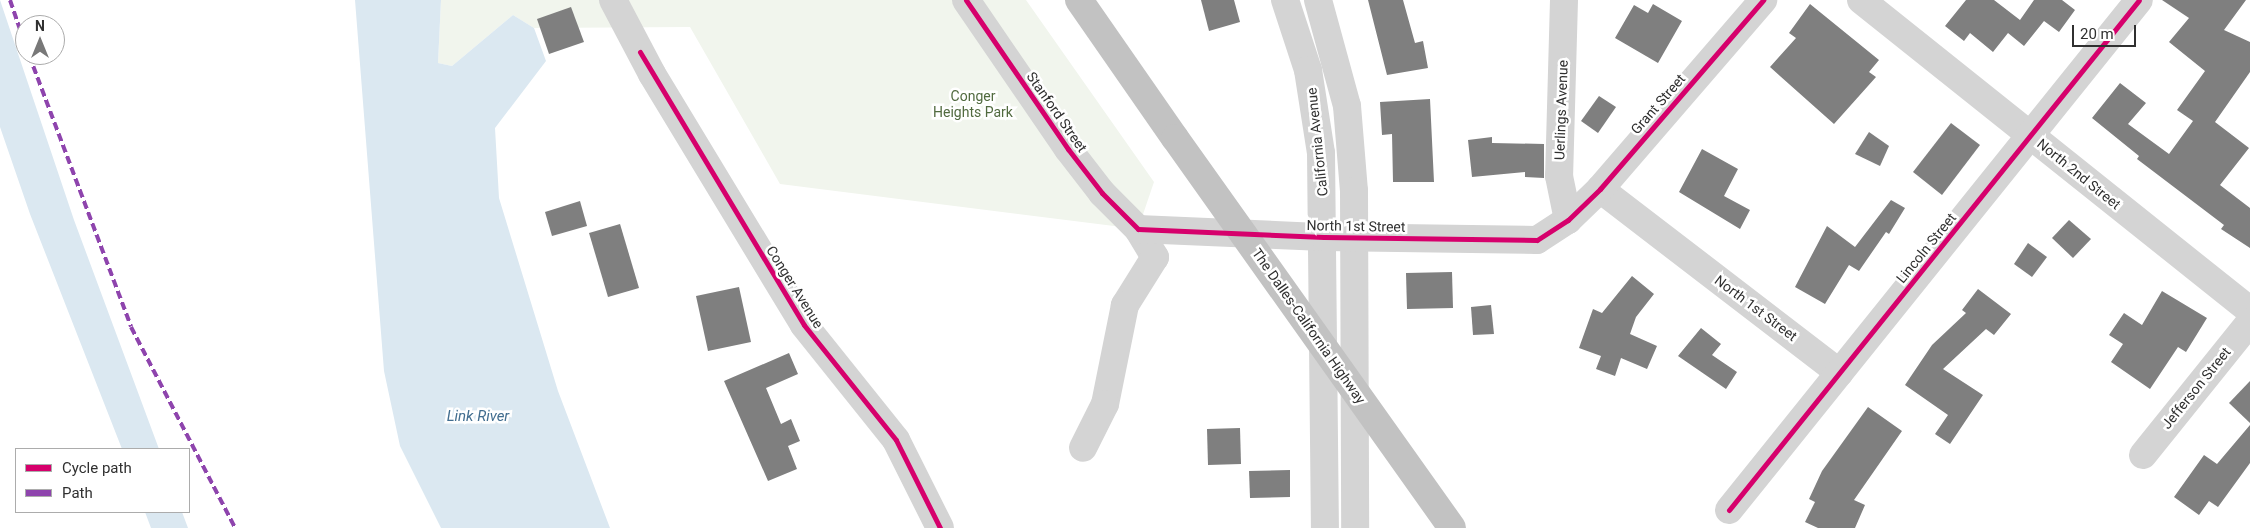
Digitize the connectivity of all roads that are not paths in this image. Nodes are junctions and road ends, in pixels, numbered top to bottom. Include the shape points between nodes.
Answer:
1 (613, 0) edge
2 (966, 0) edge
3 (1080, 0) edge
4 (1285, 0) edge
5 (1318, 0) edge
6 (1564, 0) edge
7 (1763, 0) edge
8 (1862, 0) edge
9 (2139, 0) edge
10 (2031, 135) junction
11 (1600, 189) junction
12 (1568, 220) junction
13 (1138, 228) junction
14 (1324, 237) junction
15 (1355, 237) junction
16 (2250, 310) edge
17 (2250, 322) edge
18 (1840, 373) junction
19 (1083, 448) dead end
20 (2143, 455) dead end
21 (1730, 510) dead end
22 (940, 528) edge
23 (1325, 528) edge
24 (1355, 528) edge
25 (1452, 528) edge

1 - 22 street, Conger Avenue via 640,52 804,325 896,440
2 - 13 street, Stanford Street via 1068,149 1102,193
3 - 25 highway, The Dalles-California Highway, bridge
4 - 14 street, California Avenue via 1316,111
5 - 15 street via 1347,106
6 - 12 street, Uerlings Avenue via 1559,176
7 - 11 street, Grant Street
8 - 10 street, North 2nd Street
9 - 10 street, Lincoln Street
10 - 16 street, North 2nd Street
10 - 18 street, Lincoln Street
11 - 12 street, Grant Street
11 - 18 street, North 1st Street
12 - 15 street, North 1st Street via 1537,240
13 - 14 street, North 1st Street
13 - 19 street, Stanford Street via 1155,257 1125,305 1105,404
14 - 15 street, North 1st Street
14 - 23 street, California Avenue
15 - 24 street
17 - 20 street, Jefferson Street
18 - 21 street, Lincoln Street

